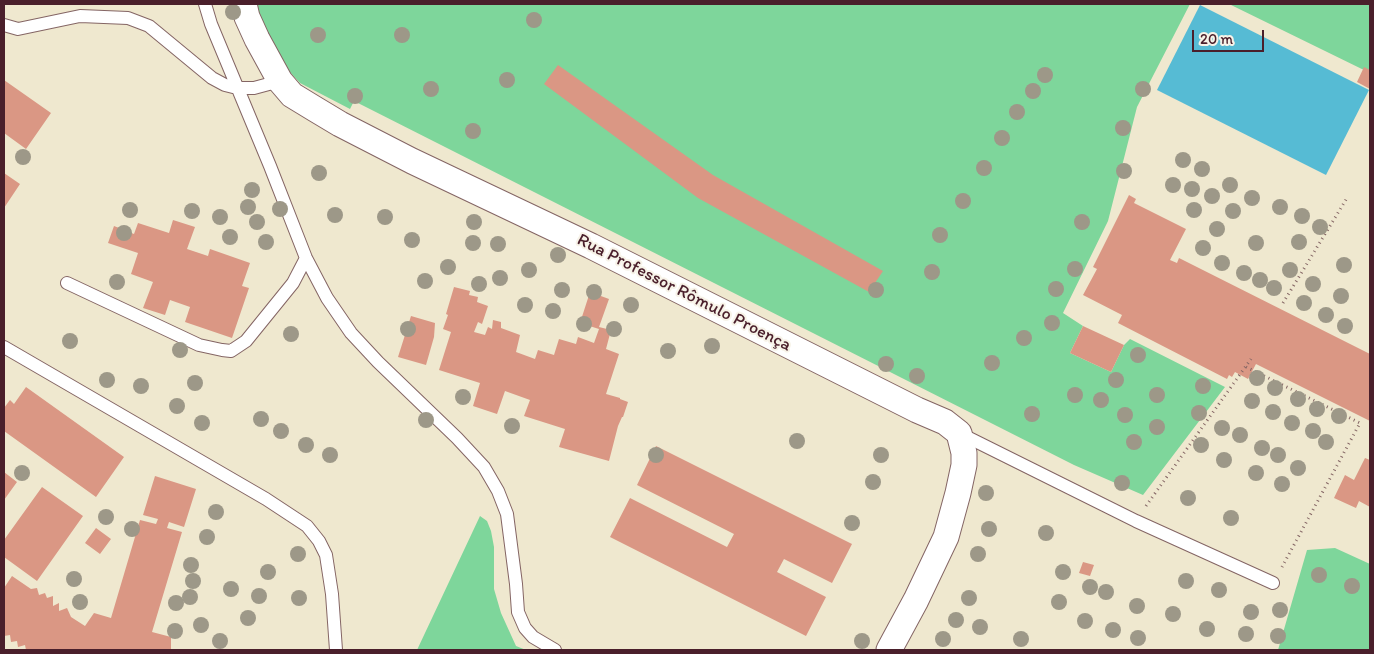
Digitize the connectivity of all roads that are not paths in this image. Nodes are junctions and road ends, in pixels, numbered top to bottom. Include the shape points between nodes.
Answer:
1 (205, 4) edge
2 (244, 4) edge
3 (4, 25) edge
4 (280, 81) junction
5 (237, 88) junction
6 (306, 258) junction
7 (67, 283) dead end
8 (4, 347) edge
9 (959, 433) junction
10 (1273, 582) road end
11 (336, 650) edge
12 (555, 650) edge
13 (889, 650) edge

1 - 5 lane
2 - 4 street, Rua Professor Rômulo Proença via 247,17
3 - 5 lane via 18,28 80,16 128,18 149,26 212,78
4 - 5 lane via 254,88
4 - 9 street, Rua Professor Rômulo Proença via 292,95 340,124 945,422
5 - 6 lane
6 - 7 lane via 293,283 246,341 231,351 199,345
6 - 12 lane via 326,298 351,333 484,467 507,514 518,612 533,637
8 - 11 lane via 307,526 326,555
9 - 10 lane via 1136,521
9 - 13 street via 964,465 946,537

